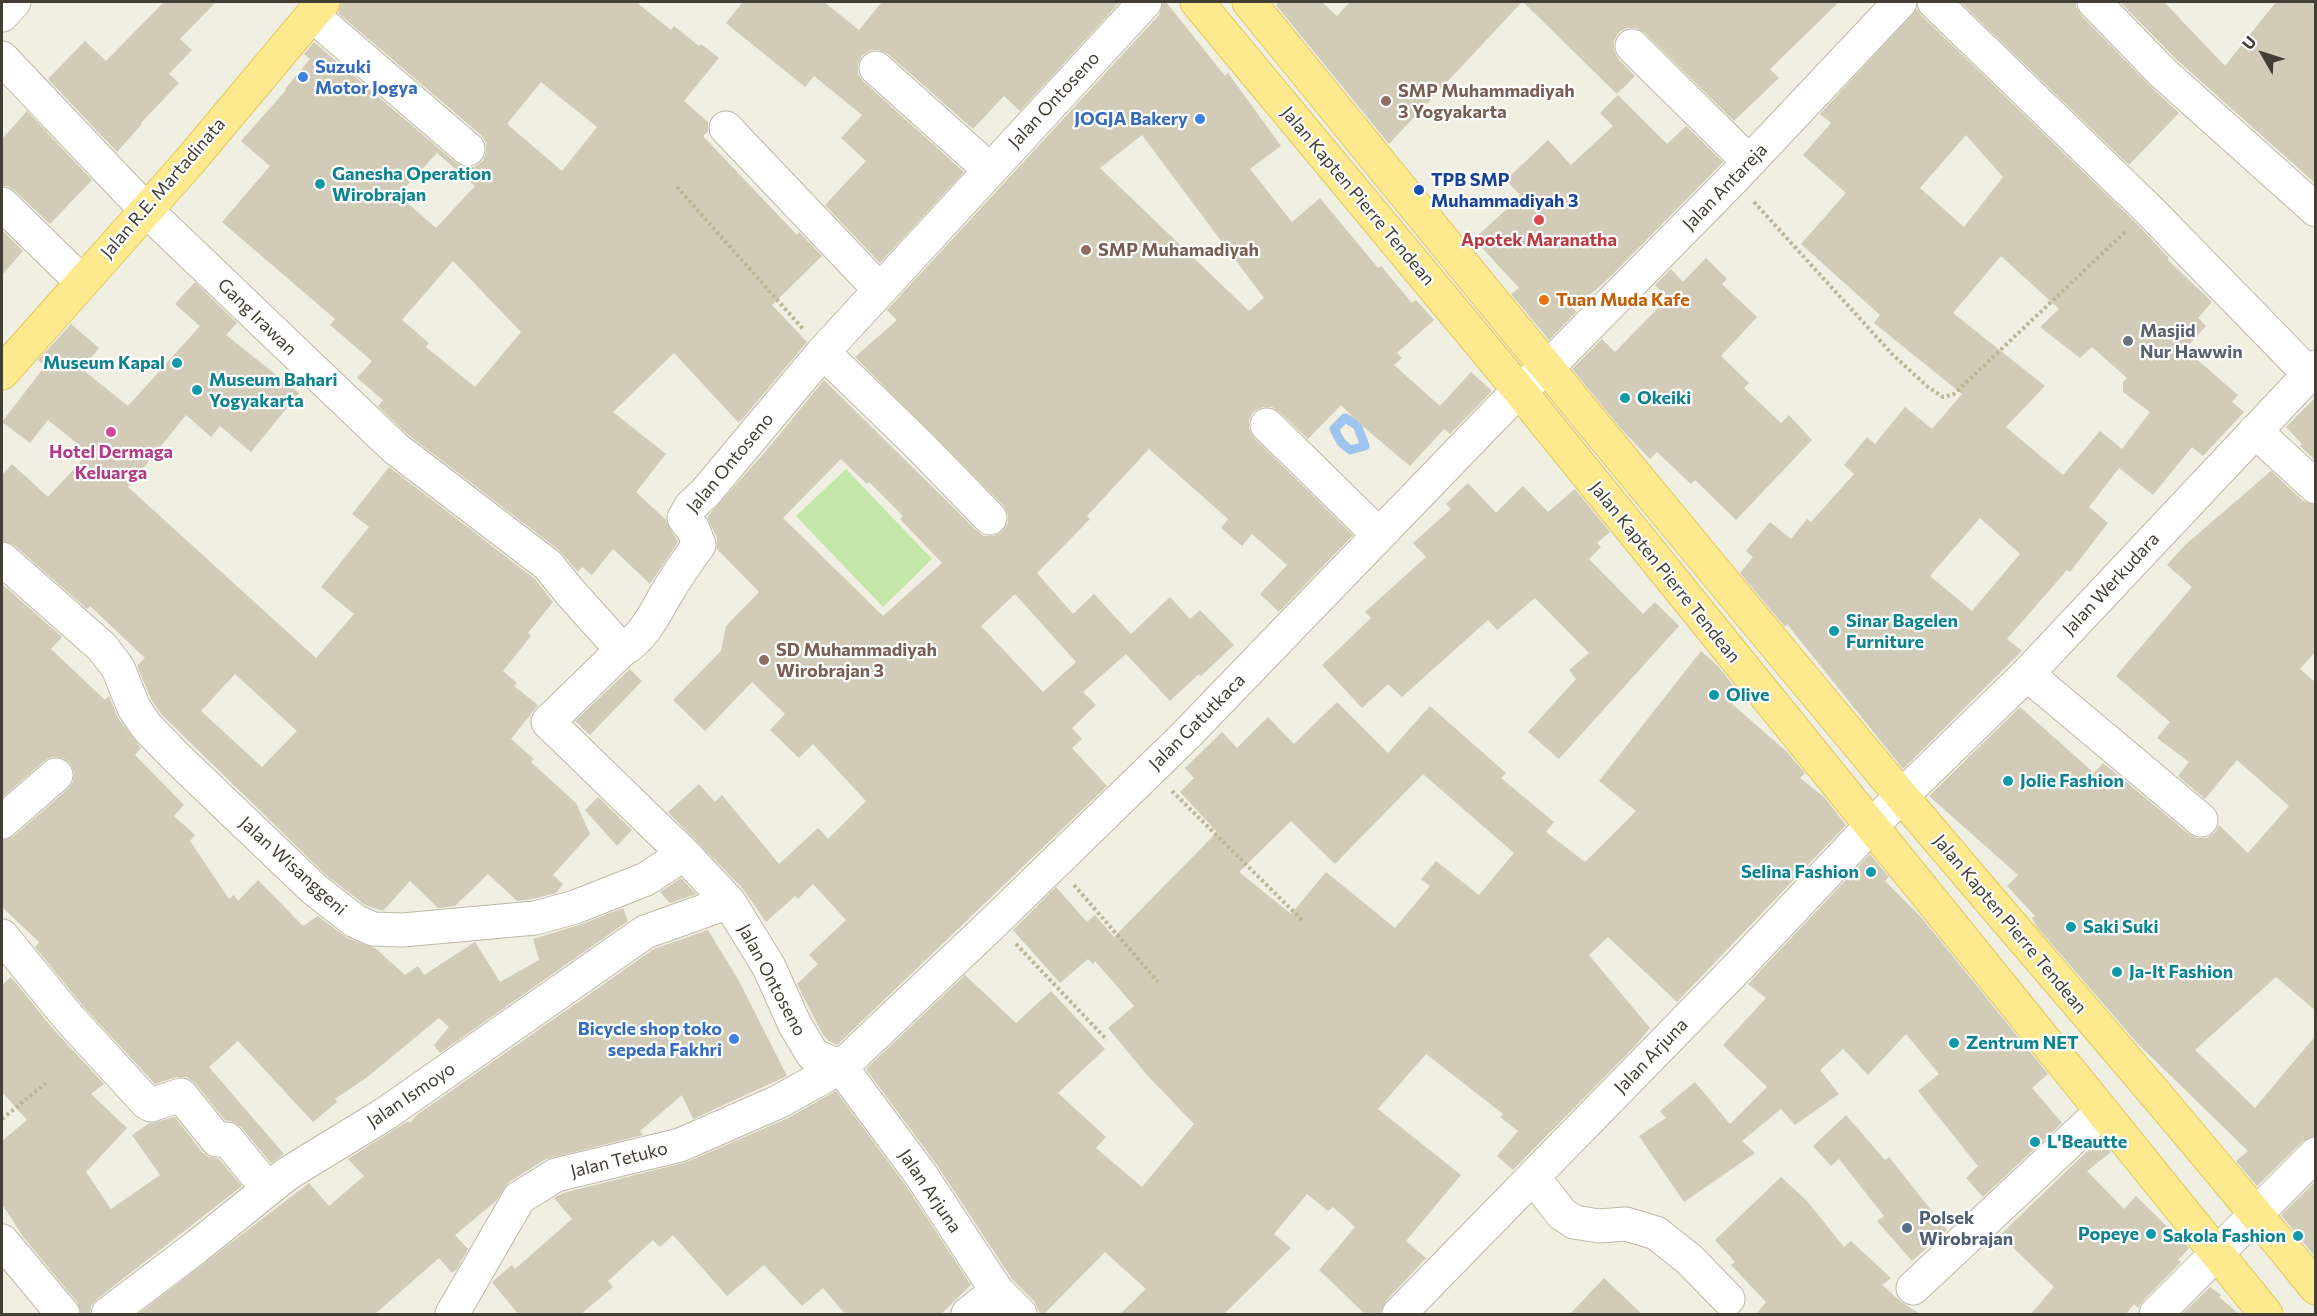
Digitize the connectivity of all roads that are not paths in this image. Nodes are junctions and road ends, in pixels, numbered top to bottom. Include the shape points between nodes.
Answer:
1 (14, 2) edge
2 (1145, 2) edge
3 (1197, 2) edge
4 (1249, 2) edge
5 (1900, 2) edge
6 (1934, 2) edge
7 (2094, 2) edge
8 (317, 8) edge
9 (2, 15) edge
10 (1632, 46) dead end
11 (2, 58) edge
12 (876, 68) dead end
13 (726, 128) dead end
14 (468, 149) dead end
15 (990, 170) junction
16 (1741, 170) junction
17 (2, 204) edge
18 (146, 210) junction
19 (2316, 210) edge
20 (81, 281) junction
21 (879, 289) junction
22 (823, 352) junction
23 (1546, 369) junction
24 (2312, 370) edge
25 (2, 373) edge
26 (1519, 390) junction
27 (1268, 425) dead end
28 (2255, 431) junction
29 (2316, 488) edge
30 (990, 518) dead end
31 (1379, 535) junction
32 (2, 559) edge
33 (622, 650) junction
34 (2027, 674) junction
35 (56, 775) dead end
36 (1901, 795) junction
37 (2201, 820) dead end
38 (2, 822) edge
39 (1870, 827) junction
40 (684, 854) junction
41 (729, 902) junction
42 (2, 936) edge
43 (841, 1067) junction
44 (2101, 1112) junction
45 (2316, 1154) edge
46 (1533, 1177) junction
47 (268, 1189) junction
48 (2257, 1215) junction
49 (2, 1241) edge
50 (2216, 1252) junction
51 (1914, 1288) dead end
52 (2316, 1288) edge
53 (997, 1291) junction
54 (1728, 1299) dead end
55 (63, 1314) edge
56 (108, 1314) edge
57 (452, 1314) edge
58 (968, 1314) edge
59 (1020, 1314) edge
60 (1399, 1314) edge
61 (2156, 1314) edge
62 (2266, 1314) edge

1 - 9 street
2 - 15 street, Jalan Ontoseno
3 - 26 main road, Jalan Kapten Pierre Tendean
4 - 23 main road, Jalan Kapten Pierre Tendean
5 - 16 street, Jalan Antareja
6 - 24 street
7 - 19 street via 2163,73
8 - 14 street
8 - 18 main road, Jalan R.E. Martadinata
10 - 16 street
11 - 18 street, Gang Irawan
12 - 15 street
13 - 21 street
15 - 21 street, Jalan Ontoseno
16 - 23 street, Jalan Antareja
17 - 20 street
18 - 20 main road, Jalan R.E. Martadinata
18 - 33 street, Gang Irawan via 395,448 548,565
20 - 25 main road, Jalan R.E. Martadinata
21 - 22 street, Jalan Ontoseno
22 - 30 street
22 - 33 street, Jalan Ontoseno via 691,506 684,518 698,537 699,545 655,616 635,643
23 - 26 street, Jalan Gatutkaca
23 - 36 main road, Jalan Kapten Pierre Tendean
24 - 28 street, Jalan Werkudara
26 - 31 street, Jalan Gatutkaca
26 - 39 main road, Jalan Kapten Pierre Tendean
27 - 31 street
28 - 29 street
28 - 34 street, Jalan Werkudara
31 - 43 street, Jalan Gatutkaca via 1150,770
32 - 40 street, Jalan Wisanggeni via 102,647 118,668 134,708 177,758 314,889 355,921 373,929 404,930 535,918 646,879
33 - 40 street, Jalan Ontoseno via 548,722
34 - 36 street, Jalan Werkudara
34 - 37 street
35 - 38 street
36 - 39 street, Jalan Arjuna
36 - 48 main road, Jalan Kapten Pierre Tendean
39 - 44 main road, Jalan Kapten Pierre Tendean
39 - 46 street, Jalan Arjuna
40 - 41 street, Jalan Ontoseno
41 - 43 street, Jalan Ontoseno via 769,967 813,1055
41 - 47 street, Jalan Ismoyo via 645,932 385,1114
42 - 47 street via 69,1018 146,1102 151,1105 181,1095 217,1140 227,1139
43 - 53 street, Jalan Arjuna via 921,1175
43 - 57 street, Jalan Tetuko via 778,1102 680,1145 556,1175 519,1198
44 - 50 main road, Jalan Kapten Pierre Tendean
44 - 51 street
45 - 48 street
46 - 54 street via 1562,1214 1574,1222 1599,1226 1626,1224 1656,1233 1689,1259
46 - 60 street, Jalan Arjuna
47 - 56 street, Jalan Ismoyo
48 - 50 street
48 - 52 main road, Jalan Kapten Pierre Tendean
49 - 55 street
50 - 61 street
50 - 62 main road, Jalan Kapten Pierre Tendean
53 - 58 street
53 - 59 street, Jalan Arjuna

